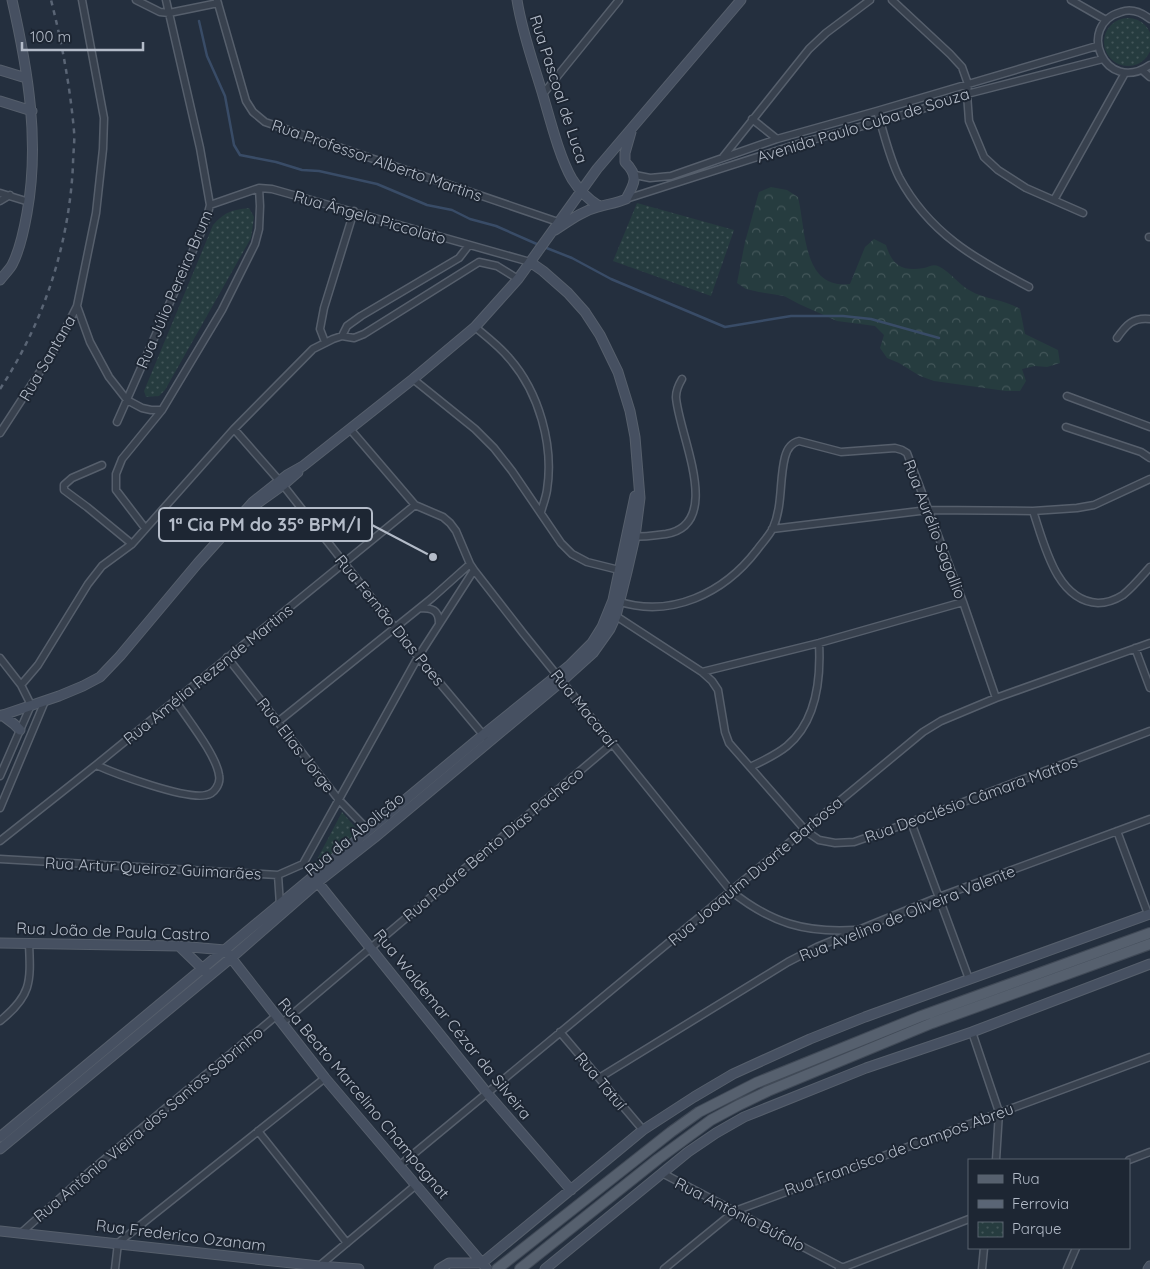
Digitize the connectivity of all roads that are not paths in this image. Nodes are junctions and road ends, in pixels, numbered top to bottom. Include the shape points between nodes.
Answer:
1 (12, 0) edge
2 (82, 0) edge
3 (136, 0) edge
4 (166, 0) edge
5 (517, 0) edge
6 (619, 0) edge
7 (740, 0) edge
8 (870, 0) edge
9 (892, 0) edge
10 (1071, 0) edge
11 (217, 2) edge
12 (169, 13) junction
13 (1150, 19) edge
14 (1106, 20) junction
15 (1098, 46) junction
16 (1102, 59) junction
17 (1150, 64) edge
18 (0, 70) edge
19 (1142, 70) junction
20 (1125, 73) junction
21 (1150, 77) edge
22 (26, 78) junction
23 (968, 84) junction
24 (543, 94) junction
25 (967, 94) junction
26 (0, 101) edge
27 (32, 111) junction
28 (877, 111) junction
29 (752, 119) junction
30 (881, 121) junction
31 (634, 125) junction
32 (777, 139) junction
33 (723, 157) junction
34 (606, 158) junction
35 (625, 162) junction
36 (635, 175) junction
37 (259, 188) junction
38 (581, 191) junction
39 (0, 193) edge
40 (10, 195) junction
41 (626, 199) junction
42 (0, 200) edge
43 (1054, 200) junction
44 (29, 202) junction
45 (210, 205) junction
46 (599, 206) junction
47 (354, 211) junction
48 (1083, 213) dead end
49 (558, 222) junction
50 (550, 235) junction
51 (468, 245) junction
52 (492, 252) junction
53 (479, 262) junction
54 (530, 262) junction
55 (518, 279) junction
56 (0, 280) edge
57 (1029, 287) dead end
58 (77, 306) junction
59 (1150, 319) edge
60 (475, 327) junction
61 (342, 336) junction
62 (1117, 338) dead end
63 (324, 342) junction
64 (682, 379) dead end
65 (413, 380) junction
66 (1067, 396) dead end
67 (127, 400) junction
68 (162, 410) junction
69 (117, 422) dead end
70 (1066, 427) dead end
71 (1150, 427) edge
72 (234, 428) junction
73 (350, 429) junction
74 (0, 434) edge
75 (1150, 458) edge
76 (102, 465) dead end
77 (1150, 478) edge
78 (281, 483) junction
79 (415, 506) junction
80 (928, 510) junction
81 (1033, 511) junction
82 (540, 512) junction
83 (145, 528) junction
84 (772, 528) junction
85 (631, 536) junction
86 (132, 544) junction
87 (344, 563) junction
88 (472, 567) junction
89 (1150, 567) edge
90 (619, 570) junction
91 (616, 601) junction
92 (963, 602) junction
93 (420, 608) junction
94 (613, 614) junction
95 (439, 624) junction
96 (395, 628) junction
97 (819, 643) junction
98 (1150, 643) edge
99 (1135, 648) junction
100 (227, 657) junction
101 (0, 658) edge
102 (418, 658) junction
103 (702, 672) junction
104 (560, 678) junction
105 (21, 685) junction
106 (1150, 688) edge
107 (996, 698) junction
108 (175, 700) junction
109 (44, 701) junction
110 (31, 705) junction
111 (1, 716) edge
112 (278, 721) junction
113 (20, 730) junction
114 (1150, 731) edge
115 (486, 738) junction
116 (613, 744) junction
117 (96, 765) junction
118 (750, 767) junction
119 (0, 776) edge
120 (339, 800) junction
121 (0, 808) edge
122 (1150, 819) edge
123 (911, 822) junction
124 (368, 830) junction
125 (806, 831) junction
126 (1117, 831) junction
127 (0, 841) edge
128 (0, 860) edge
129 (278, 874) junction
130 (316, 879) junction
131 (731, 891) junction
132 (939, 897) junction
133 (280, 905) junction
134 (1149, 914) edge
135 (855, 930) junction
136 (1150, 933) edge
137 (0, 943) edge
138 (29, 944) junction
139 (1150, 944) edge
140 (179, 946) junction
141 (371, 947) junction
142 (225, 950) junction
143 (231, 958) junction
144 (1150, 964) edge
145 (203, 968) junction
146 (210, 976) junction
147 (969, 979) junction
148 (279, 1020) junction
149 (0, 1021) edge
150 (560, 1032) junction
151 (972, 1032) junction
152 (1150, 1057) edge
153 (325, 1078) junction
154 (599, 1078) junction
155 (487, 1093) junction
156 (999, 1112) junction
157 (643, 1130) junction
158 (258, 1131) junction
159 (0, 1137) edge
160 (0, 1149) edge
161 (1150, 1152) edge
162 (996, 1159) edge
163 (1130, 1160) edge
164 (400, 1166) junction
165 (662, 1173) junction
166 (416, 1185) junction
167 (571, 1190) junction
168 (735, 1211) junction
169 (968, 1219) edge
170 (0, 1231) edge
171 (20, 1233) junction
172 (118, 1243) junction
173 (347, 1243) junction
174 (469, 1248) junction
175 (984, 1249) edge
176 (1076, 1249) edge
177 (460, 1263) junction
178 (485, 1266) edge
179 (1150, 1266) edge
180 (317, 1268) edge
181 (842, 1268) edge
182 (115, 1269) edge
183 (359, 1269) edge
184 (439, 1269) edge
185 (497, 1269) edge
186 (520, 1269) edge
187 (545, 1269) edge
188 (664, 1269) edge
189 (982, 1269) edge
190 (1067, 1269) edge
191 (1148, 1269) edge

1 - 22 main road
2 - 58 street, Rua Santana via 104,118 96,213
3 - 12 street
4 - 12 street, Rua Júlio Pereira Brum
5 - 24 main road, Rua Pascoal de Luca via 520,21
6 - 24 street
7 - 31 main road
8 - 29 street via 809,49
9 - 23 street via 962,67
10 - 14 street
11 - 12 street
11 - 49 street, Rua Professor Alberto Martins via 246,102 258,118
12 - 45 street, Rua Júlio Pereira Brum
13 - 14 street via 1134,11 1124,11
14 - 15 street via 1098,34
15 - 16 street
15 - 23 street, Avenida Paulo Cuba de Souza
16 - 20 street via 1108,66
16 - 25 street, Avenida Paulo Cuba de Souza
17 - 19 street
18 - 22 main road
19 - 20 street
19 - 21 street
20 - 43 street
22 - 27 main road
23 - 25 street
23 - 28 street, Avenida Paulo Cuba de Souza
24 - 38 main road, Rua Pascoal de Luca via 569,172
25 - 30 street, Avenida Paulo Cuba de Souza
25 - 43 street via 969,121 984,157 1026,188
26 - 27 main road
27 - 44 main road
28 - 30 street
28 - 32 street, Avenida Paulo Cuba de Souza
29 - 32 street
29 - 33 street
30 - 41 street, Avenida Paulo Cuba de Souza
30 - 57 street via 899,177 932,224 979,260
31 - 34 main road
31 - 35 main road via 626,147
32 - 33 street, Avenida Paulo Cuba de Souza
33 - 36 street, Avenida Paulo Cuba de Souza via 670,176 650,178
34 - 35 main road
34 - 38 main road
35 - 36 main road
36 - 41 main road via 634,185
37 - 45 street, Rua Ângela Piccolato
37 - 47 street, Rua Ângela Piccolato via 272,188
37 - 68 street via 259,229 255,244 222,310
38 - 46 main road, Rua Pascoal de Luca
38 - 49 main road
39 - 40 street
40 - 42 street
40 - 44 street
41 - 46 main road
43 - 48 street
44 - 56 main road via 12,265
45 - 67 street, Rua Júlio Pereira Brum via 206,221
46 - 50 main road via 580,214
47 - 51 street, Rua Ângela Piccolato
47 - 63 street via 324,308 320,329
49 - 50 main road
50 - 54 main road
51 - 52 street, Rua Ângela Piccolato
51 - 61 street via 459,258 361,316 348,326
52 - 53 street
52 - 54 street, Rua Ângela Piccolato
53 - 55 street via 497,266
53 - 61 street via 364,334 354,338
54 - 55 main road
54 - 85 main road, Rua da Abolição via 573,299 600,335 623,386 630,412 640,498
55 - 60 main road
58 - 67 street via 90,342
58 - 74 street, Rua Santana via 58,344
59 - 62 street via 1134,320
60 - 65 main road
60 - 82 street via 510,358 534,396 547,445 549,468 547,491
61 - 63 street
63 - 72 street via 313,349
64 - 85 street via 676,396 694,474 696,507 682,528 670,533
65 - 73 main road
65 - 82 street via 494,448
66 - 71 street
67 - 68 street via 142,408
67 - 69 street, Rua Júlio Pereira Brum
68 - 83 street via 122,460 116,474 116,490
70 - 75 street via 1141,452
72 - 78 street, Rua Fernão Dias Paes
72 - 83 street
73 - 78 main road
73 - 79 street, Rua Macaraí
76 - 86 street via 72,478 64,485 64,490
77 - 81 street via 1094,505
78 - 87 street, Rua Fernão Dias Paes
78 - 109 main road via 259,496 225,532 100,677
79 - 87 street, Rua Amélia Rezende Martins
79 - 88 street, Rua Macaraí via 450,523
80 - 81 street
80 - 84 street
80 - 84 street, Rua Aurélio Sagallio via 907,453 902,450 846,453 795,442 785,457 779,508
80 - 92 street, Rua Aurélio Sagallio
81 - 89 street via 1058,576 1080,600 1099,603 1113,600 1123,595
82 - 90 street via 572,554 587,562
83 - 86 street
84 - 91 street via 747,563 704,595 660,607 644,608
85 - 90 main road, Rua da Abolição
85 - 91 main road, Rua da Abolição
86 - 105 street via 102,566 38,665
87 - 96 street, Rua Fernão Dias Paes
87 - 100 street, Rua Amélia Rezende Martins
88 - 93 street
88 - 95 street
88 - 104 street, Rua Macaraí
90 - 91 main road, Rua da Abolição
91 - 94 main road, Rua da Abolição
92 - 97 street
92 - 107 street, Rua Aurélio Sagallio
93 - 95 street via 431,608 436,612
93 - 96 street
94 - 103 street, Rua Deoclésio Câmara Mattos
94 - 104 main road, Rua da Abolição via 610,629 593,653
95 - 102 street
96 - 102 street, Rua Fernão Dias Paes
96 - 112 street
97 - 103 street
97 - 118 street via 819,682 807,720 789,744
98 - 99 street, Rua Joaquim Duarte Barbosa
99 - 106 street
99 - 107 street, Rua Joaquim Duarte Barbosa
100 - 108 street, Rua Amélia Rezende Martins
100 - 112 street, Rua Elias Jorge
101 - 105 street
102 - 115 street, Rua Fernão Dias Paes
102 - 120 street
103 - 118 street, Rua Deoclésio Câmara Mattos via 718,690 729,743
104 - 115 main road, Rua da Abolição
104 - 116 street, Rua Macaraí
105 - 110 street
107 - 125 street, Rua Joaquim Duarte Barbosa via 923,732
108 - 117 street, Rua Amélia Rezende Martins
108 - 117 street via 217,769 218,786 211,794 190,795 133,780
109 - 110 main road
109 - 121 street
110 - 111 main road
110 - 113 street
111 - 113 main road
112 - 120 street, Rua Elias Jorge
113 - 119 street
114 - 123 street, Rua Deoclésio Câmara Mattos
115 - 124 main road, Rua da Abolição
115 - 130 main road, Rua da Abolição via 374,838
116 - 131 street, Rua Macaraí
116 - 141 street, Rua Padre Bento Dias Pacheco
117 - 127 street, Rua Amélia Rezende Martins
118 - 125 street, Rua Deoclésio Câmara Mattos
120 - 124 street, Rua Elias Jorge
120 - 129 street, Rua Artur Queiroz Guimarães via 303,864
122 - 126 street, Rua Avelino de Oliveira Valente
123 - 125 street, Rua Deoclésio Câmara Mattos via 854,842 819,840
123 - 132 street
124 - 130 main road, Rua da Abolição
125 - 131 street, Rua Joaquim Duarte Barbosa
126 - 132 street, Rua Avelino de Oliveira Valente
126 - 134 street
128 - 129 street, Rua Artur Queiroz Guimarães
129 - 133 street
130 - 133 main road, Rua da Abolição
130 - 141 main road, Rua Waldemar Cézar da Silveira
130 - 143 main road, Rua da Abolição
131 - 135 street, Rua Macaraí via 750,907 793,926
131 - 150 street, Rua Joaquim Duarte Barbosa
132 - 135 street, Rua Avelino de Oliveira Valente
132 - 147 street
133 - 142 main road, Rua da Abolição
134 - 147 main road
135 - 154 street, Rua Avelino de Oliveira Valente via 788,962
136 - 185 main road via 919,1017 729,1096 671,1132
137 - 138 main road, Rua João de Paula Castro
138 - 140 main road, Rua João de Paula Castro
138 - 149 street via 28,987 18,1005
139 - 186 main road via 932,1023 739,1105 711,1120
140 - 142 main road, Rua João de Paula Castro
140 - 145 main road
141 - 148 street, Rua Padre Bento Dias Pacheco
141 - 155 main road, Rua Waldemar Cézar da Silveira
142 - 143 main road, Rua Beato Marcelino Champagnat
142 - 145 main road, Rua da Abolição
143 - 146 main road, Rua da Abolição
143 - 148 main road, Rua Beato Marcelino Champagnat
144 - 151 main road
145 - 146 main road
145 - 159 main road, Rua da Abolição
146 - 160 main road, Rua da Abolição
147 - 157 main road via 846,1024 768,1057 702,1092
148 - 153 main road, Rua Beato Marcelino Champagnat
148 - 171 street, Rua Antônio Vieira dos Santos Sobrinho via 95,1167
150 - 154 street, Rua Tatuí
150 - 155 street, Rua Joaquim Duarte Barbosa
151 - 156 street
151 - 165 main road via 866,1068 744,1117 716,1133
152 - 156 street, Rua Francisco de Campos Abreu
153 - 158 street
153 - 164 main road, Rua Beato Marcelino Champagnat
154 - 157 street, Rua Tatuí
155 - 164 street, Rua Joaquim Duarte Barbosa
155 - 167 main road, Rua Waldemar Cézar da Silveira
156 - 162 street
156 - 168 street, Rua Francisco de Campos Abreu
157 - 167 main road
158 - 172 street
158 - 173 street
161 - 163 street
164 - 166 main road, Rua Beato Marcelino Champagnat
165 - 168 street, Rua Antônio Búfalo
165 - 187 main road
166 - 173 street
166 - 174 main road, Rua Beato Marcelino Champagnat
167 - 178 main road
168 - 181 street, Rua Antônio Búfalo
168 - 188 street, Rua Francisco de Campos Abreu
169 - 181 street
170 - 171 main road, Rua Frederico Ozanam
171 - 172 main road, Rua Frederico Ozanam
172 - 180 main road, Rua Frederico Ozanam
172 - 182 street
173 - 180 street
174 - 177 main road
174 - 178 main road, Rua Beato Marcelino Champagnat
175 - 189 street
176 - 190 street
177 - 178 main road
177 - 184 main road via 449,1263
179 - 191 main road
180 - 183 main road, Rua Frederico Ozanam

